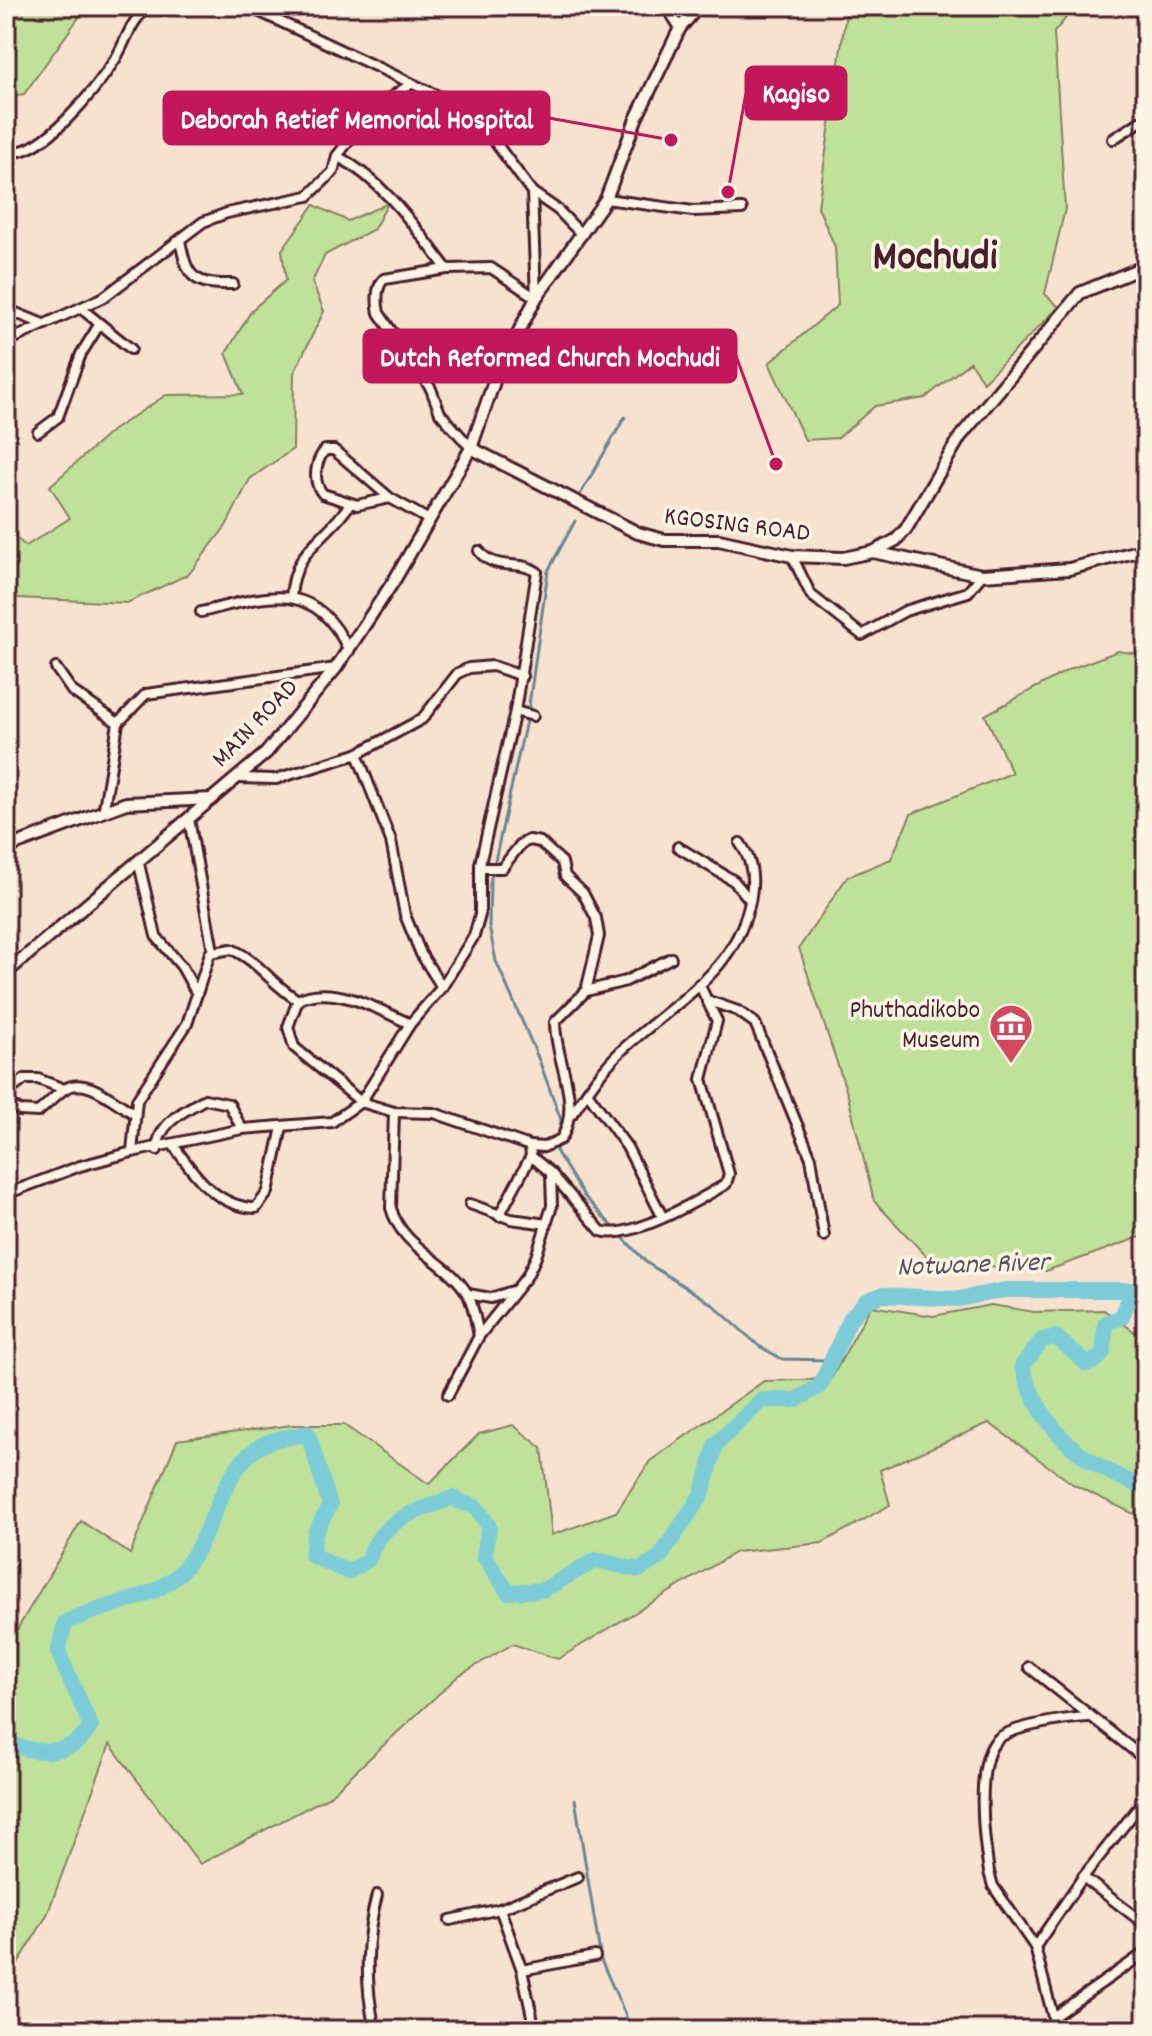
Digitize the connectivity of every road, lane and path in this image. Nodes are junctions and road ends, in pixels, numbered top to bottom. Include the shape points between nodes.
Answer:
1 (150, 6) edge
2 (247, 6) edge
3 (666, 6) edge
4 (699, 6) edge
5 (680, 28) junction
6 (411, 84) junction
7 (1146, 118) edge
8 (1113, 139) dead end
9 (6, 151) edge
10 (337, 156) junction
11 (532, 192) junction
12 (606, 199) junction
13 (742, 209) dead end
14 (582, 235) junction
15 (180, 240) junction
16 (1146, 266) edge
17 (447, 269) junction
18 (233, 284) dead end
19 (536, 298) junction
20 (6, 309) edge
21 (82, 309) junction
22 (43, 324) junction
23 (99, 325) junction
24 (6, 342) edge
25 (131, 349) dead end
26 (38, 432) dead end
27 (471, 448) junction
28 (390, 498) junction
29 (350, 504) junction
30 (429, 520) junction
31 (1146, 549) edge
32 (479, 551) dead end
33 (873, 552) junction
34 (792, 556) junction
35 (982, 575) junction
36 (291, 598) junction
37 (201, 612) dead end
38 (349, 651) junction
39 (56, 668) dead end
40 (336, 668) junction
41 (522, 676) junction
42 (518, 712) junction
43 (533, 716) dead end
44 (118, 723) junction
45 (357, 754) junction
46 (239, 778) junction
47 (212, 799) junction
48 (104, 808) junction
49 (189, 819) junction
50 (740, 843) dead end
51 (678, 847) dead end
52 (6, 848) edge
53 (139, 864) junction
54 (484, 868) junction
55 (750, 900) junction
56 (213, 951) junction
57 (671, 958) dead end
58 (6, 973) edge
59 (699, 984) junction
60 (442, 987) junction
61 (586, 991) junction
62 (197, 994) junction
63 (298, 1000) junction
64 (709, 1001) junction
65 (410, 1024) junction
66 (64, 1089) junction
67 (587, 1092) junction
68 (361, 1102) junction
69 (394, 1112) junction
70 (133, 1113) junction
71 (572, 1114) junction
72 (282, 1127) junction
73 (242, 1129) junction
74 (174, 1146) junction
75 (157, 1150) junction
76 (531, 1151) junction
77 (132, 1152) junction
78 (551, 1173) junction
79 (6, 1194) edge
80 (470, 1204) dead end
81 (499, 1216) junction
82 (662, 1216) junction
83 (547, 1224) junction
84 (824, 1236) dead end
85 (514, 1290) junction
86 (468, 1294) junction
87 (479, 1336) junction
88 (448, 1395) dead end
89 (1029, 1667) dead end
90 (1089, 1717) junction
91 (1146, 1760) edge
92 (1146, 1789) edge
93 (578, 1877) dead end
94 (1083, 1877) junction
95 (377, 1895) dead end
96 (500, 1909) junction
97 (450, 1920) dead end
98 (1146, 1925) edge
99 (1035, 1947) junction
100 (1146, 1952) edge
101 (595, 1956) dead end
102 (522, 1970) junction
103 (1053, 2017) junction
104 (375, 2030) edge
105 (535, 2030) edge
106 (1060, 2030) edge

1 - 9 street via 133,22 116,58 46,139 18,153
2 - 6 street
3 - 5 street
4 - 5 street, MAIN ROAD
5 - 12 street, MAIN ROAD via 636,119
6 - 10 street via 373,109
6 - 11 street via 463,109 484,127
7 - 8 street
10 - 15 street via 333,172 308,196 227,213 203,222
10 - 17 street via 360,168
11 - 14 street
11 - 19 street
12 - 13 street via 693,211
12 - 14 street, MAIN ROAD
14 - 19 street, MAIN ROAD
15 - 18 street via 195,279
15 - 21 street
16 - 33 street via 1080,293 960,437 906,529
17 - 19 street via 491,268
17 - 27 street via 384,279 378,305 431,389 440,413
19 - 27 street, MAIN ROAD via 496,376
20 - 22 street
21 - 22 street
21 - 23 street
22 - 24 street
23 - 25 street
23 - 26 street via 81,354 58,417
27 - 30 street, MAIN ROAD
27 - 34 street, KGOSING ROAD via 638,533 664,540 734,542
28 - 29 street
28 - 29 street via 347,458 325,450 317,463 318,489
28 - 30 street
29 - 36 street via 304,551 295,566
30 - 38 street, MAIN ROAD
31 - 35 street via 1069,569
32 - 41 street via 493,563 537,572
33 - 34 street, KGOSING ROAD via 843,558
33 - 35 street
34 - 35 street via 811,595 862,635 905,611 968,592
36 - 37 street via 258,599
36 - 38 street via 331,618
38 - 40 street, MAIN ROAD
39 - 44 street via 72,691
40 - 44 street via 146,694
40 - 46 street, MAIN ROAD
41 - 42 street
41 - 45 street via 493,666 458,673 422,719
42 - 43 street
42 - 54 street
44 - 48 street
45 - 46 street via 276,779
45 - 60 street via 391,841 405,915
46 - 47 street, MAIN ROAD
47 - 48 street
47 - 49 street, MAIN ROAD
48 - 52 street
49 - 53 street, MAIN ROAD
49 - 56 street
50 - 55 street via 752,864
51 - 55 street via 734,881
53 - 58 street, MAIN ROAD
53 - 62 street via 156,936
54 - 60 street via 474,936
54 - 61 street via 499,869 529,840 540,842 562,862 565,876 590,901 596,918 599,936
55 - 59 street via 731,946
56 - 62 street
56 - 63 street via 241,953
57 - 61 street via 626,981
59 - 64 street
59 - 67 street via 619,1053
60 - 65 street
61 - 71 street via 555,1022
62 - 70 street via 187,1024 147,1080
63 - 65 street via 317,993 346,999
63 - 68 street via 288,1027 294,1047
64 - 82 street via 717,1026 702,1079 728,1179
64 - 84 street via 755,1023 811,1158
65 - 68 street
66 - 66 street via 38,1112 9,1104 9,1091 25,1079
66 - 70 street via 90,1087
67 - 71 street
67 - 82 street via 627,1147
68 - 69 street
68 - 72 street via 332,1122
69 - 76 street via 434,1113
69 - 86 street via 395,1220
70 - 77 street
71 - 76 street via 561,1139
72 - 73 street
72 - 74 street via 268,1192 256,1208 230,1205 191,1170
73 - 74 street
73 - 75 street via 229,1104 205,1099 170,1121 157,1138
74 - 75 street
75 - 77 street
76 - 78 street
76 - 81 street
77 - 79 street
78 - 82 street via 601,1231 619,1234
78 - 83 street via 554,1192
80 - 81 street
81 - 83 street
83 - 85 street via 527,1276
85 - 86 street via 491,1298
85 - 87 street
86 - 87 street
87 - 88 street
89 - 90 street
90 - 91 street
90 - 99 street via 1003,1735 986,1756 989,1872
92 - 94 street via 1138,1808
93 - 96 street
94 - 98 street
94 - 99 street
95 - 104 street via 369,1931 367,1987
96 - 97 street
96 - 102 street
99 - 103 street
100 - 103 street
101 - 102 street
102 - 105 street
103 - 106 street

